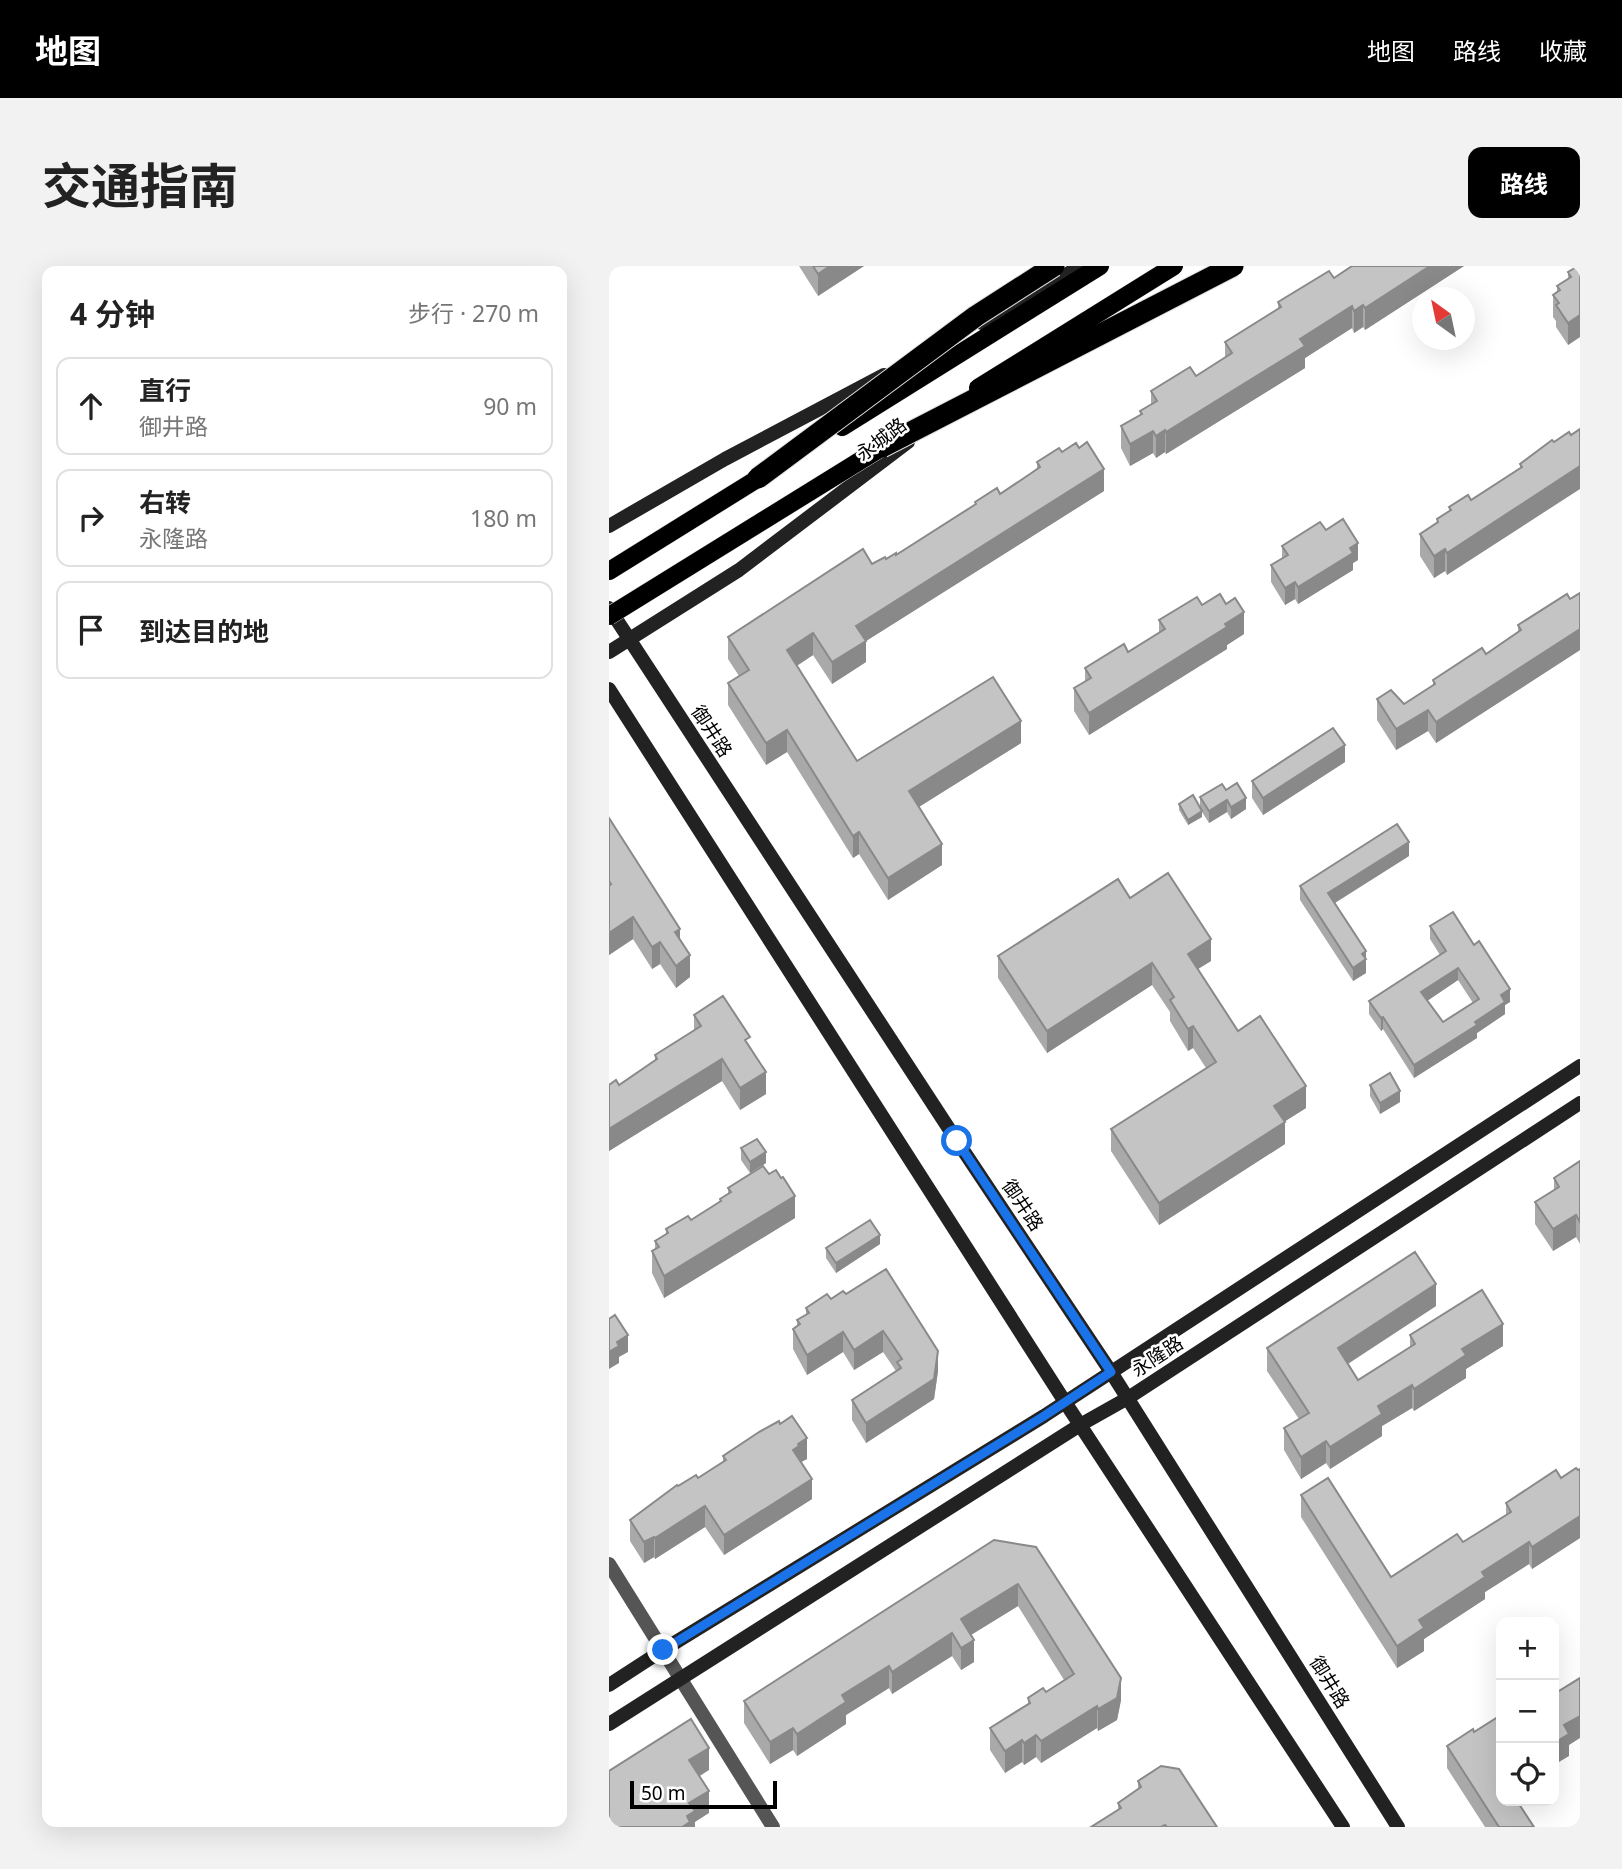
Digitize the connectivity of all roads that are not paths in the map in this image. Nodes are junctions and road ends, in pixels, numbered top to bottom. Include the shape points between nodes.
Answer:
1 (1054, 266) edge
2 (1081, 266) edge
3 (1100, 266) edge
4 (1174, 266) edge
5 (1184, 266) edge
6 (1233, 266) edge
7 (882, 447) junction
8 (758, 478) junction
9 (609, 526) edge
10 (609, 571) edge
11 (609, 608) edge
12 (609, 616) edge
13 (630, 640) junction
14 (609, 652) edge
15 (609, 689) edge
16 (1580, 1066) edge
17 (1580, 1103) edge
18 (1111, 1372) junction
19 (1128, 1398) junction
20 (1065, 1402) junction
21 (1080, 1425) junction
22 (609, 1564) edge
23 (663, 1650) junction
24 (680, 1677) junction
25 (609, 1685) edge
26 (609, 1724) edge
27 (773, 1827) edge
28 (1343, 1827) edge
29 (1398, 1827) edge

1 - 8 highway, bridge via 976,316
2 - 9 street
3 - 8 main road, bridge
4 - 7 main road, bridge
5 - 13 street, 永城路 via 912,438 739,570
6 - 7 highway, bridge
7 - 12 main road, bridge
8 - 10 main road
11 - 13 street, 御井路
13 - 14 street, 永城路
13 - 18 street, 御井路
15 - 20 street
16 - 18 street, 永隆路
17 - 19 street, 永隆路
18 - 19 street, 御井路
18 - 20 street, 永隆路
19 - 21 street, 永隆路
19 - 29 street, 御井路
20 - 21 street
20 - 23 street, 永隆路
21 - 24 street, 永隆路
21 - 28 street
22 - 23 street
23 - 24 street
23 - 25 street, 永隆路
24 - 26 street, 永隆路
24 - 27 street

